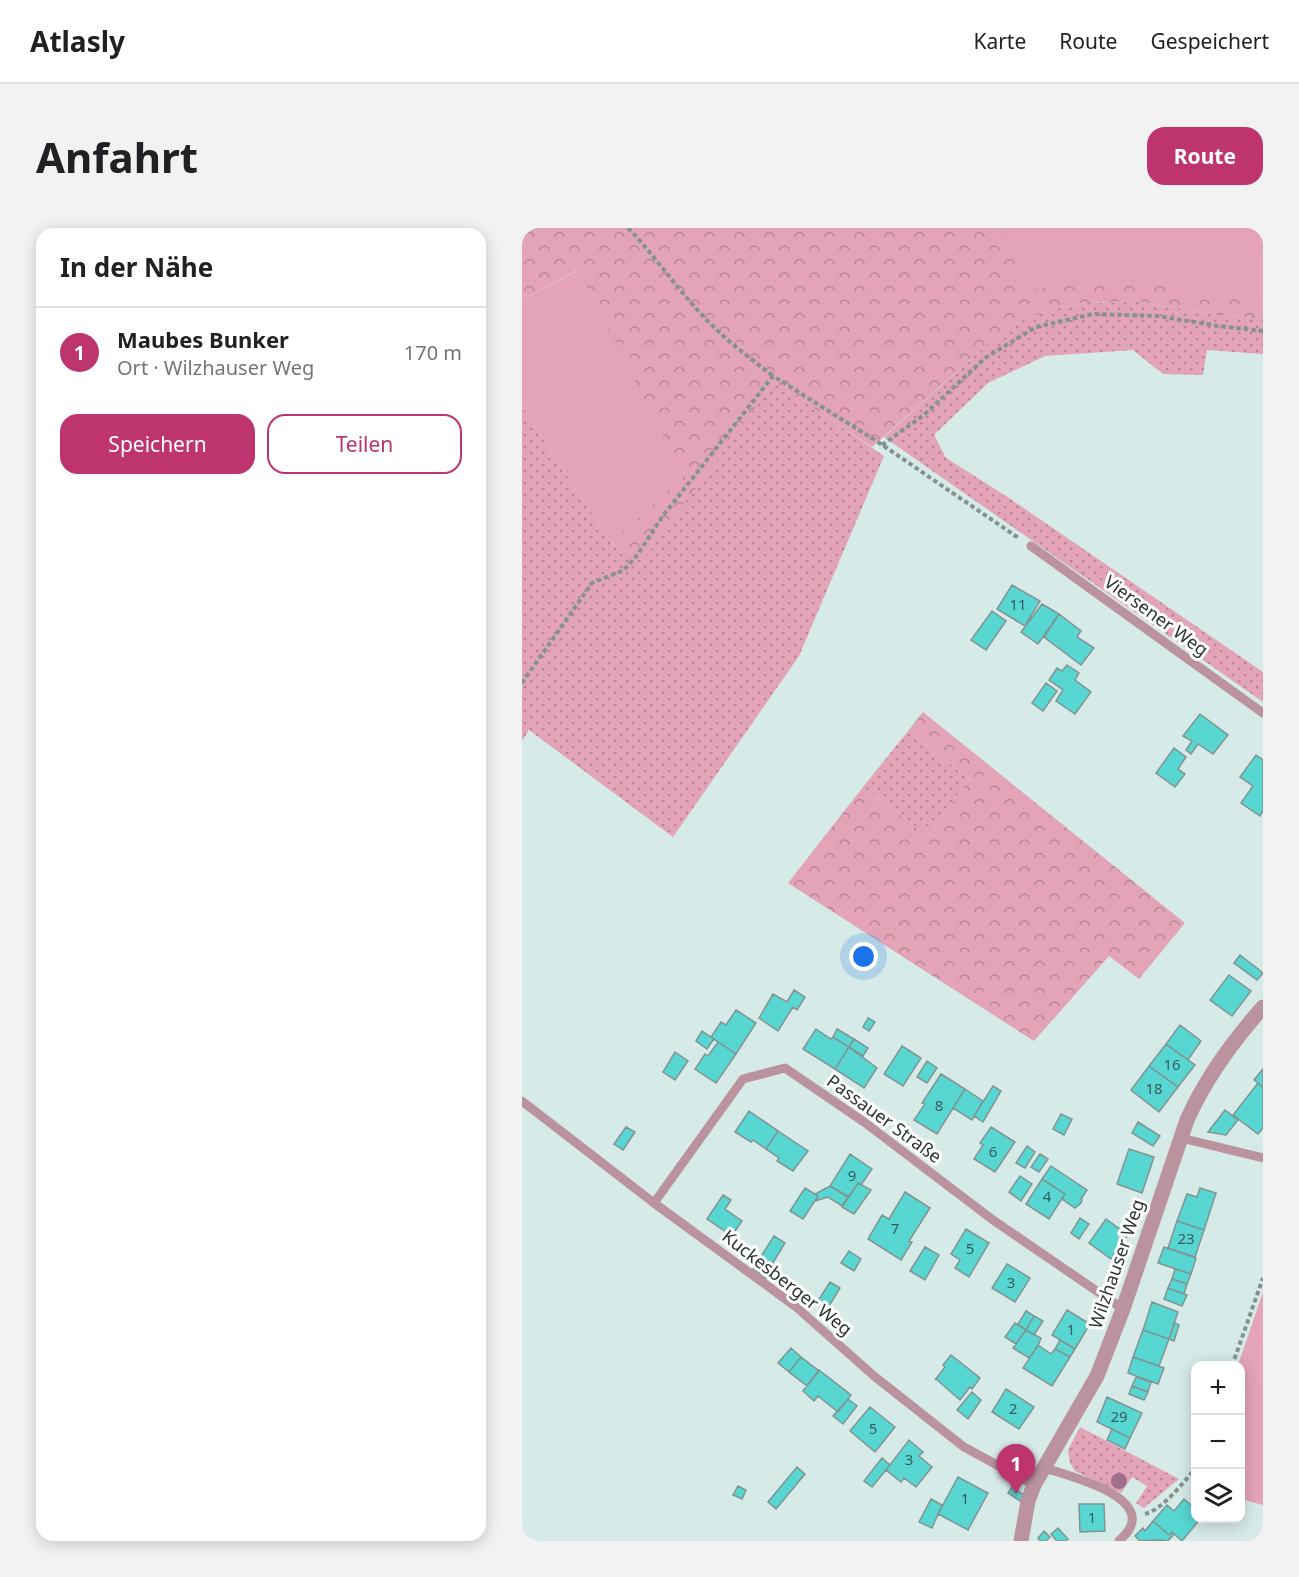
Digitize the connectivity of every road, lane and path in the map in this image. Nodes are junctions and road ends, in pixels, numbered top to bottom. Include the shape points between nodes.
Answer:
1 (628, 228) edge
2 (1263, 331) edge
3 (773, 376) junction
4 (882, 445) junction
5 (1030, 546) joint
6 (522, 683) edge
7 (1263, 713) edge
8 (1263, 1007) edge
9 (522, 1101) edge
10 (1181, 1138) junction
11 (1263, 1158) edge
12 (654, 1203) junction
13 (1263, 1278) edge
14 (1123, 1309) junction
15 (1233, 1361) edge
16 (1045, 1468) junction
17 (1195, 1469) edge
18 (1034, 1485) junction
19 (1132, 1515) junction
20 (1021, 1541) edge
21 (1119, 1541) edge

1 - 3 path via 716,329
2 - 4 path via 1157,316 1093,314 1036,327 986,358 924,415
3 - 4 path
3 - 6 path via 638,554 624,570 592,583
4 - 5 path
5 - 7 lane, Viersener Weg
8 - 10 street, Wilzhauser Weg via 1198,1096
9 - 12 lane, Kuckesberger Weg
10 - 11 lane
10 - 14 street, Wilzhauser Weg
12 - 14 lane, Passauer Straße via 743,1079 785,1068 864,1122 1000,1226
12 - 18 lane, Kuckesberger Weg via 795,1306 874,1376 964,1447
13 - 15 path
14 - 16 street, Wilzhauser Weg via 1097,1376
16 - 18 street, Wilzhauser Weg
16 - 19 lane via 1099,1486 1123,1501
17 - 19 path via 1152,1512
18 - 20 street, Wilzhauser Weg
19 - 21 lane via 1129,1530

